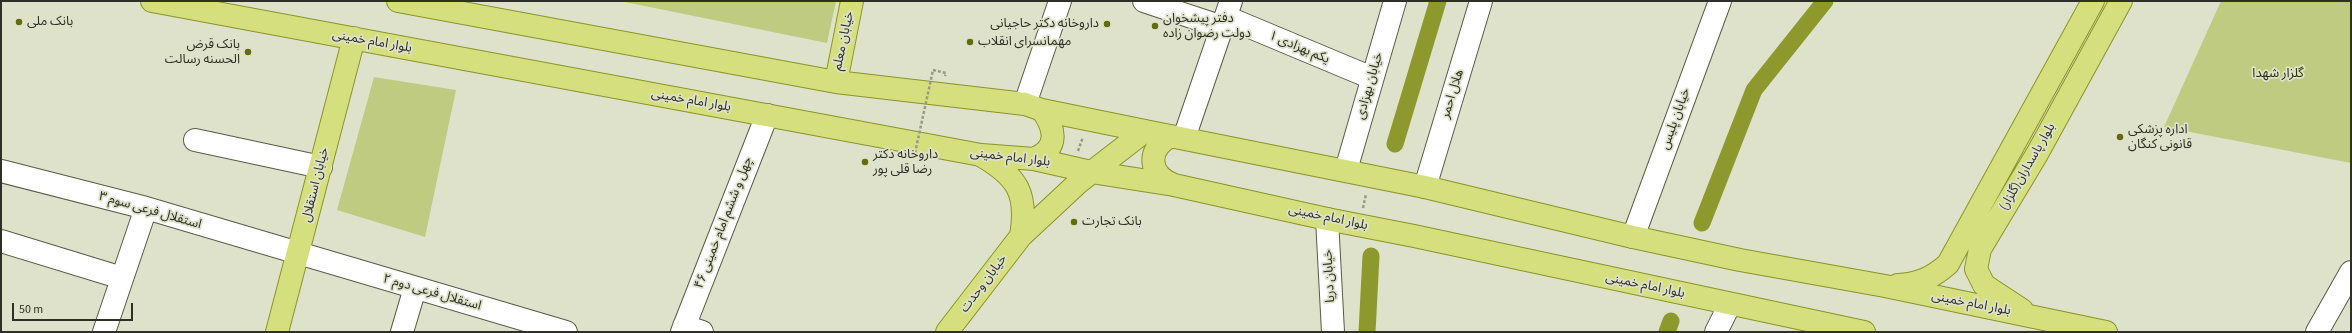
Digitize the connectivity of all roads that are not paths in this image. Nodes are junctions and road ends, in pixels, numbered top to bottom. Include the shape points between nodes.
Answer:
1 (399, 1) edge
2 (852, 1) edge
3 (1060, 1) edge
4 (1144, 1) edge
5 (1395, 1) edge
6 (1481, 1) edge
7 (1720, 1) edge
8 (2093, 1) edge
9 (2121, 1) edge
10 (167, 2) edge
11 (218, 7) edge
12 (1226, 15) edge
13 (354, 38) junction
14 (1372, 78) junction
15 (836, 82) junction
16 (1034, 107) junction
17 (766, 114) junction
18 (1145, 131) junction
19 (1178, 137) junction
20 (194, 140) dead end
21 (2015, 145) junction
22 (2037, 154) junction
23 (981, 155) junction
24 (1034, 159) junction
25 (321, 167) junction
26 (1346, 170) junction
27 (1, 171) edge
28 (1092, 172) junction
29 (1174, 185) junction
30 (1426, 187) junction
31 (146, 208) junction
32 (1327, 219) junction
33 (1021, 236) junction
34 (1633, 237) junction
35 (1, 241) edge
36 (298, 254) junction
37 (2351, 272) edge
38 (122, 278) junction
39 (1885, 286) junction
40 (414, 288) junction
41 (1730, 304) junction
42 (2031, 316) junction
43 (689, 330) edge
44 (1857, 331) edge
45 (104, 332) edge
46 (277, 332) edge
47 (402, 332) edge
48 (566, 332) edge
49 (947, 332) edge
50 (1332, 332) edge
51 (1716, 332) edge
52 (2106, 332) edge
53 (2317, 332) edge

1 - 15 main road, بلوار امام خمینی
2 - 15 main road, خیابان معلم
3 - 16 street
4 - 12 street, یکم بهزادی ۱
5 - 14 street, خیابان بهزادی
6 - 30 street, هلال احمر
7 - 34 street, خیابان پلیس
8 - 21 main road, بلوار پاسداران(گلزار)
9 - 22 main road, بلوار پاسداران(گلزار)
10 - 11 main road, بلوار امام خمینی
11 - 13 main road, بلوار امام خمینی
12 - 14 street, یکم بهزادی ۱
12 - 19 street
13 - 17 main road, بلوار امام خمینی
13 - 25 main road, خیابان استقلال
14 - 26 street, خیابان بهزادی
15 - 16 main road, بلوار امام خمینی
16 - 18 main road, بلوار امام خمینی
16 - 24 main road via 1052,128 1052,141 1045,152
17 - 23 main road, بلوار امام خمینی
17 - 43 street, چهل و ششم امام خمینی ۴۶
18 - 19 main road, بلوار امام خمینی
18 - 28 main road, خیابان وحدت
19 - 26 main road, بلوار امام خمینی
19 - 29 main road via 1163,141 1154,157 1154,166 1162,178
20 - 25 street
21 - 22 main road
21 - 39 main road, بلوار پاسداران(گلزار) via 1948,264 1934,276 1914,284
22 - 42 main road, بلوار پاسداران(گلزار) via 1980,249 1976,269 1984,285
23 - 24 main road, بلوار امام خمینی
23 - 33 main road, خیابان وحدت via 1004,168 1018,187 1024,214
24 - 28 main road, بلوار امام خمینی
25 - 36 main road, خیابان استقلال
26 - 30 main road, بلوار امام خمینی
27 - 31 street, استقلال فرعی سوم ۳
28 - 29 main road, بلوار امام خمینی
28 - 33 main road, خیابان وحدت
29 - 32 main road, بلوار امام خمینی
30 - 34 main road, بلوار امام خمینی
31 - 36 street, استقلال فرعی سوم ۳
31 - 38 street
32 - 41 main road, بلوار امام خمینی
32 - 50 street, خیابان دریا
33 - 49 main road, خیابان وحدت
34 - 39 main road, بلوار امام خمینی via 1740,260
35 - 38 street
36 - 40 street, استقلال فرعی دوم ۲
36 - 46 main road, خیابان استقلال
37 - 53 street
38 - 45 street
39 - 42 main road, بلوار امام خمینی
40 - 47 street
40 - 48 street, استقلال فرعی دوم ۲
41 - 44 main road, بلوار امام خمینی
41 - 51 street
42 - 52 main road, بلوار امام خمینی

